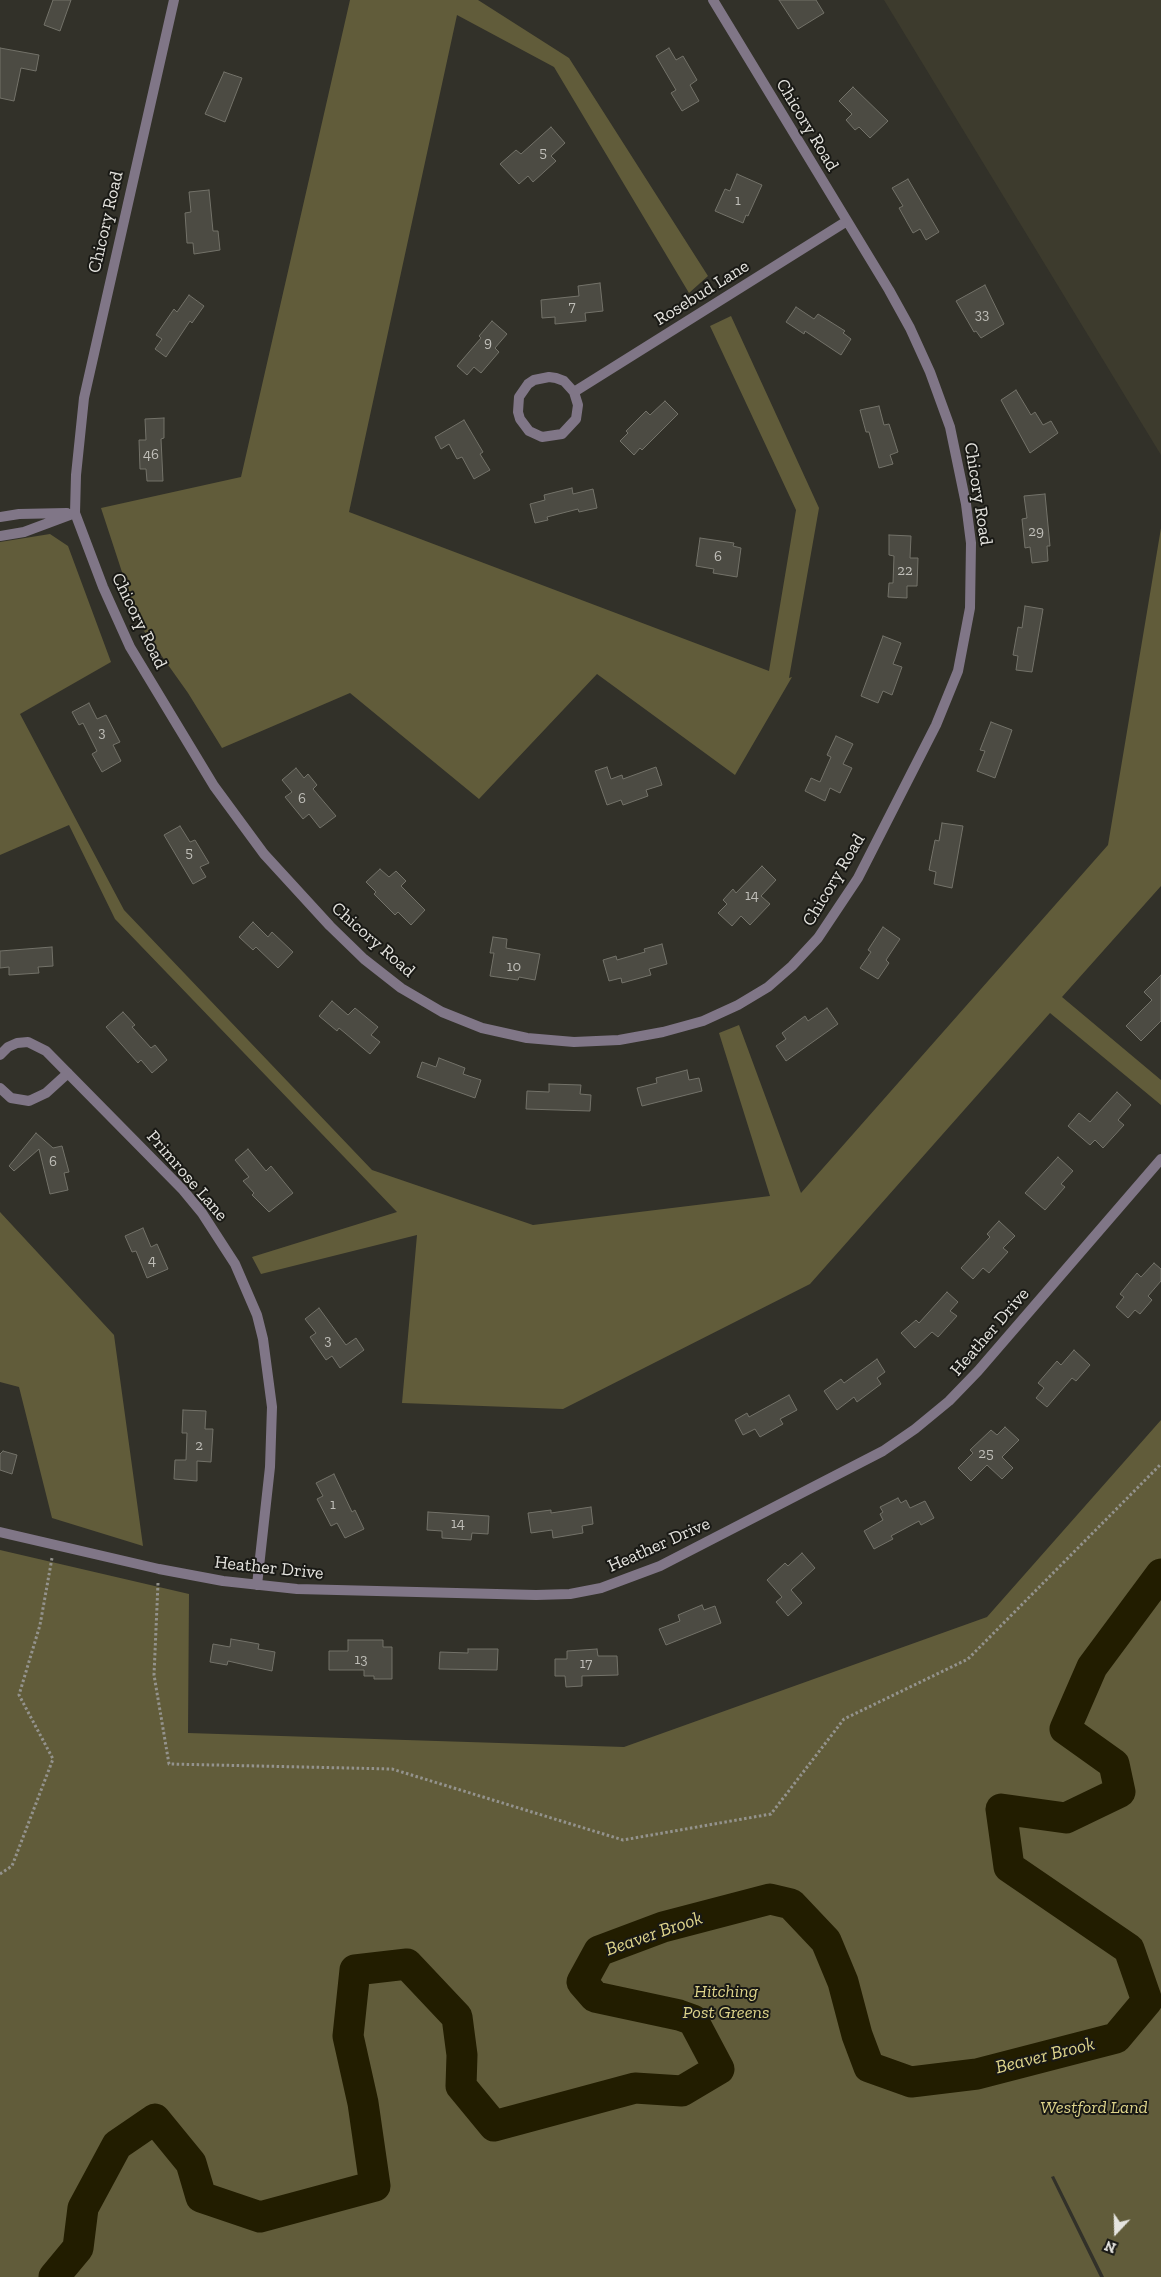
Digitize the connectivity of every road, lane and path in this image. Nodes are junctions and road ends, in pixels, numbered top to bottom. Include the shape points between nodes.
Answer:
1 (174, 0) edge
2 (713, 0) edge
3 (847, 221) junction
4 (574, 392) junction
5 (75, 513) junction
6 (0, 517) edge
7 (0, 536) edge
8 (0, 1055) edge
9 (68, 1073) junction
10 (0, 1088) edge
11 (1161, 1159) edge
12 (1161, 1464) edge
13 (0, 1532) edge
14 (54, 1545) junction
15 (159, 1569) junction
16 (257, 1585) junction
17 (0, 1874) edge

1 - 5 street, Chicory Road via 84,398
2 - 3 street, Chicory Road
3 - 4 street, Rosebud Lane
3 - 5 street, Chicory Road via 910,328 950,427 971,543 970,608 964,644 958,671 936,725 840,908 818,938 768,987 703,1021 618,1040 574,1042 527,1038 482,1028 442,1012 401,988 364,958 300,895 264,854 214,786 130,647
4 - 4 street via 578,405 576,419 562,434 542,437 529,430 520,419 519,397 534,380 556,378 564,381
5 - 6 street
5 - 7 street via 24,532
8 - 9 street, Primrose Lane via 8,1047 28,1042 46,1051
9 - 10 street via 38,1099 29,1101 11,1098
9 - 16 street, Primrose Lane via 161,1166 202,1213 235,1264 256,1315 267,1363 273,1432
11 - 16 street, Heather Drive via 978,1372 915,1429 882,1451 660,1566 601,1588 570,1594 334,1591
12 - 15 path via 968,1659 844,1719 771,1814 623,1840 392,1769 170,1764 154,1675
13 - 14 street, Heather Drive
14 - 15 street, Heather Drive
14 - 17 path via 40,1624 19,1694 53,1759 12,1866
15 - 16 street, Heather Drive

